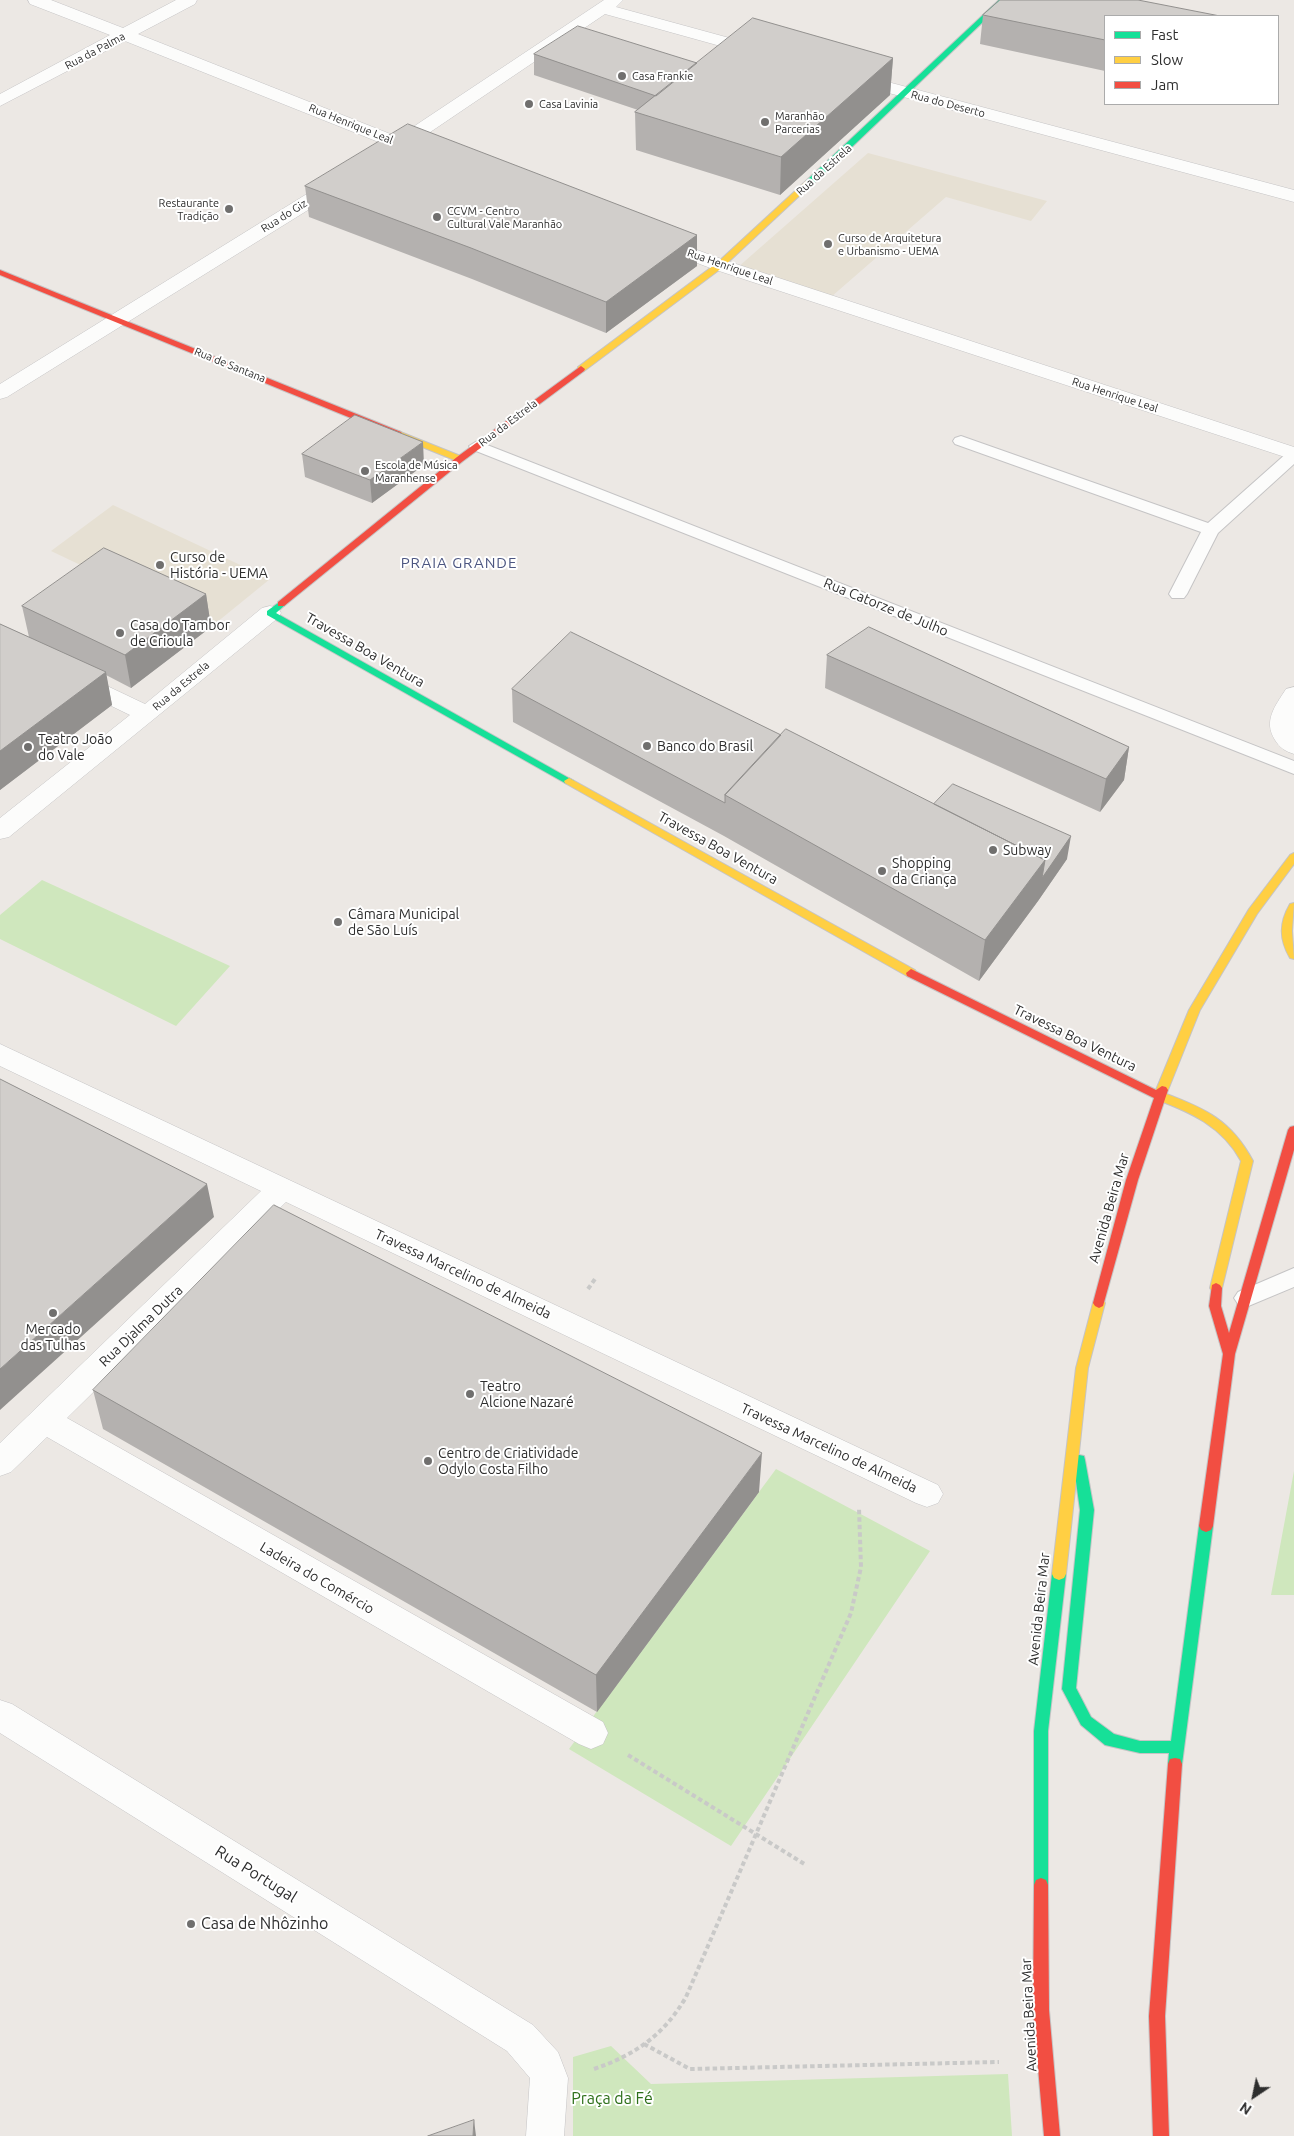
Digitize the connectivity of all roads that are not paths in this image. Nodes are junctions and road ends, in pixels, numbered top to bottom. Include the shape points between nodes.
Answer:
1 (36, 0) edge
2 (190, 0) edge
3 (1003, 0) edge
4 (609, 4) edge
5 (125, 35) junction
6 (774, 56) edge
7 (841, 75) edge
8 (907, 93) junction
9 (0, 102) edge
10 (400, 144) junction
11 (437, 158) edge
12 (375, 159) edge
13 (351, 175) edge
14 (1294, 196) edge
15 (647, 237) edge
16 (720, 265) junction
17 (0, 272) edge
18 (120, 320) junction
19 (0, 393) edge
20 (961, 441) dead end
21 (477, 446) junction
22 (1294, 454) edge
23 (460, 459) junction
24 (1211, 530) junction
25 (1178, 594) dead end
26 (270, 613) junction
27 (52, 669) edge
28 (1294, 694) edge
29 (148, 714) junction
30 (1294, 746) edge
31 (1294, 768) edge
32 (0, 831) edge
33 (1294, 857) edge
34 (1294, 907) edge
35 (1294, 955) edge
36 (0, 1054) edge
37 (1159, 1096) junction
38 (1294, 1130) edge
39 (282, 1188) junction
40 (1294, 1278) edge
41 (1246, 1298) junction
42 (1229, 1354) junction
43 (44, 1420) junction
44 (1074, 1424) junction
45 (0, 1463) edge
46 (927, 1494) dead end
47 (0, 1715) edge
48 (591, 1733) dead end
49 (1176, 1747) junction
50 (545, 2136) edge
51 (1052, 2136) edge
52 (1161, 2136) edge

1 - 5 street, Rua Henrique Leal
2 - 5 street, Rua da Palma
3 - 8 street, Rua da Estrela
4 - 6 street
4 - 10 street
5 - 9 street, Rua da Palma
5 - 10 street, Rua Henrique Leal
7 - 8 street, Rua do Deserto
8 - 14 street, Rua do Deserto
8 - 16 street, Rua da Estrela
10 - 11 street, Rua Henrique Leal
10 - 12 street
13 - 18 street, Rua do Giz
15 - 16 street, Rua Henrique Leal
16 - 21 street, Rua da Estrela
16 - 22 street, Rua Henrique Leal
17 - 18 street, Rua de Santana
18 - 19 street, Rua do Giz
18 - 23 street, Rua de Santana
20 - 24 lane
21 - 23 street, Rua da Estrela
21 - 31 lane, Rua Catorze de Julho
22 - 24 lane
23 - 26 street, Rua da Estrela
24 - 25 lane
26 - 29 street, Rua da Estrela
26 - 37 street, Travessa Boa Ventura via 932,985
27 - 29 street
28 - 30 street via 1279,717 1281,728
29 - 32 street, Rua da Estrela
33 - 37 street, Avenida Beira Mar via 1253,912 1195,1010
34 - 35 street via 1285,932
36 - 39 street, Travessa Marcelino de Almeida
37 - 42 street, Travessa Boa Ventura via 1199,1112 1225,1127 1238,1142 1247,1161 1216,1284 1216,1306
37 - 44 street, Avenida Beira Mar via 1132,1180 1082,1368
38 - 41 street
39 - 43 street, Rua Djalma Dutra
39 - 46 street, Travessa Marcelino de Almeida
40 - 41 lane
41 - 42 street
42 - 49 street
43 - 45 street, Rua Djalma Dutra
43 - 48 street, Ladeira do Comércio
44 - 49 street via 1087,1510 1069,1689 1075,1708 1087,1726 1108,1739 1132,1748
44 - 51 street, Avenida Beira Mar via 1041,1731 1041,2010
47 - 50 street, Rua Portugal via 520,2038 545,2065 549,2078
49 - 52 street via 1157,2016

